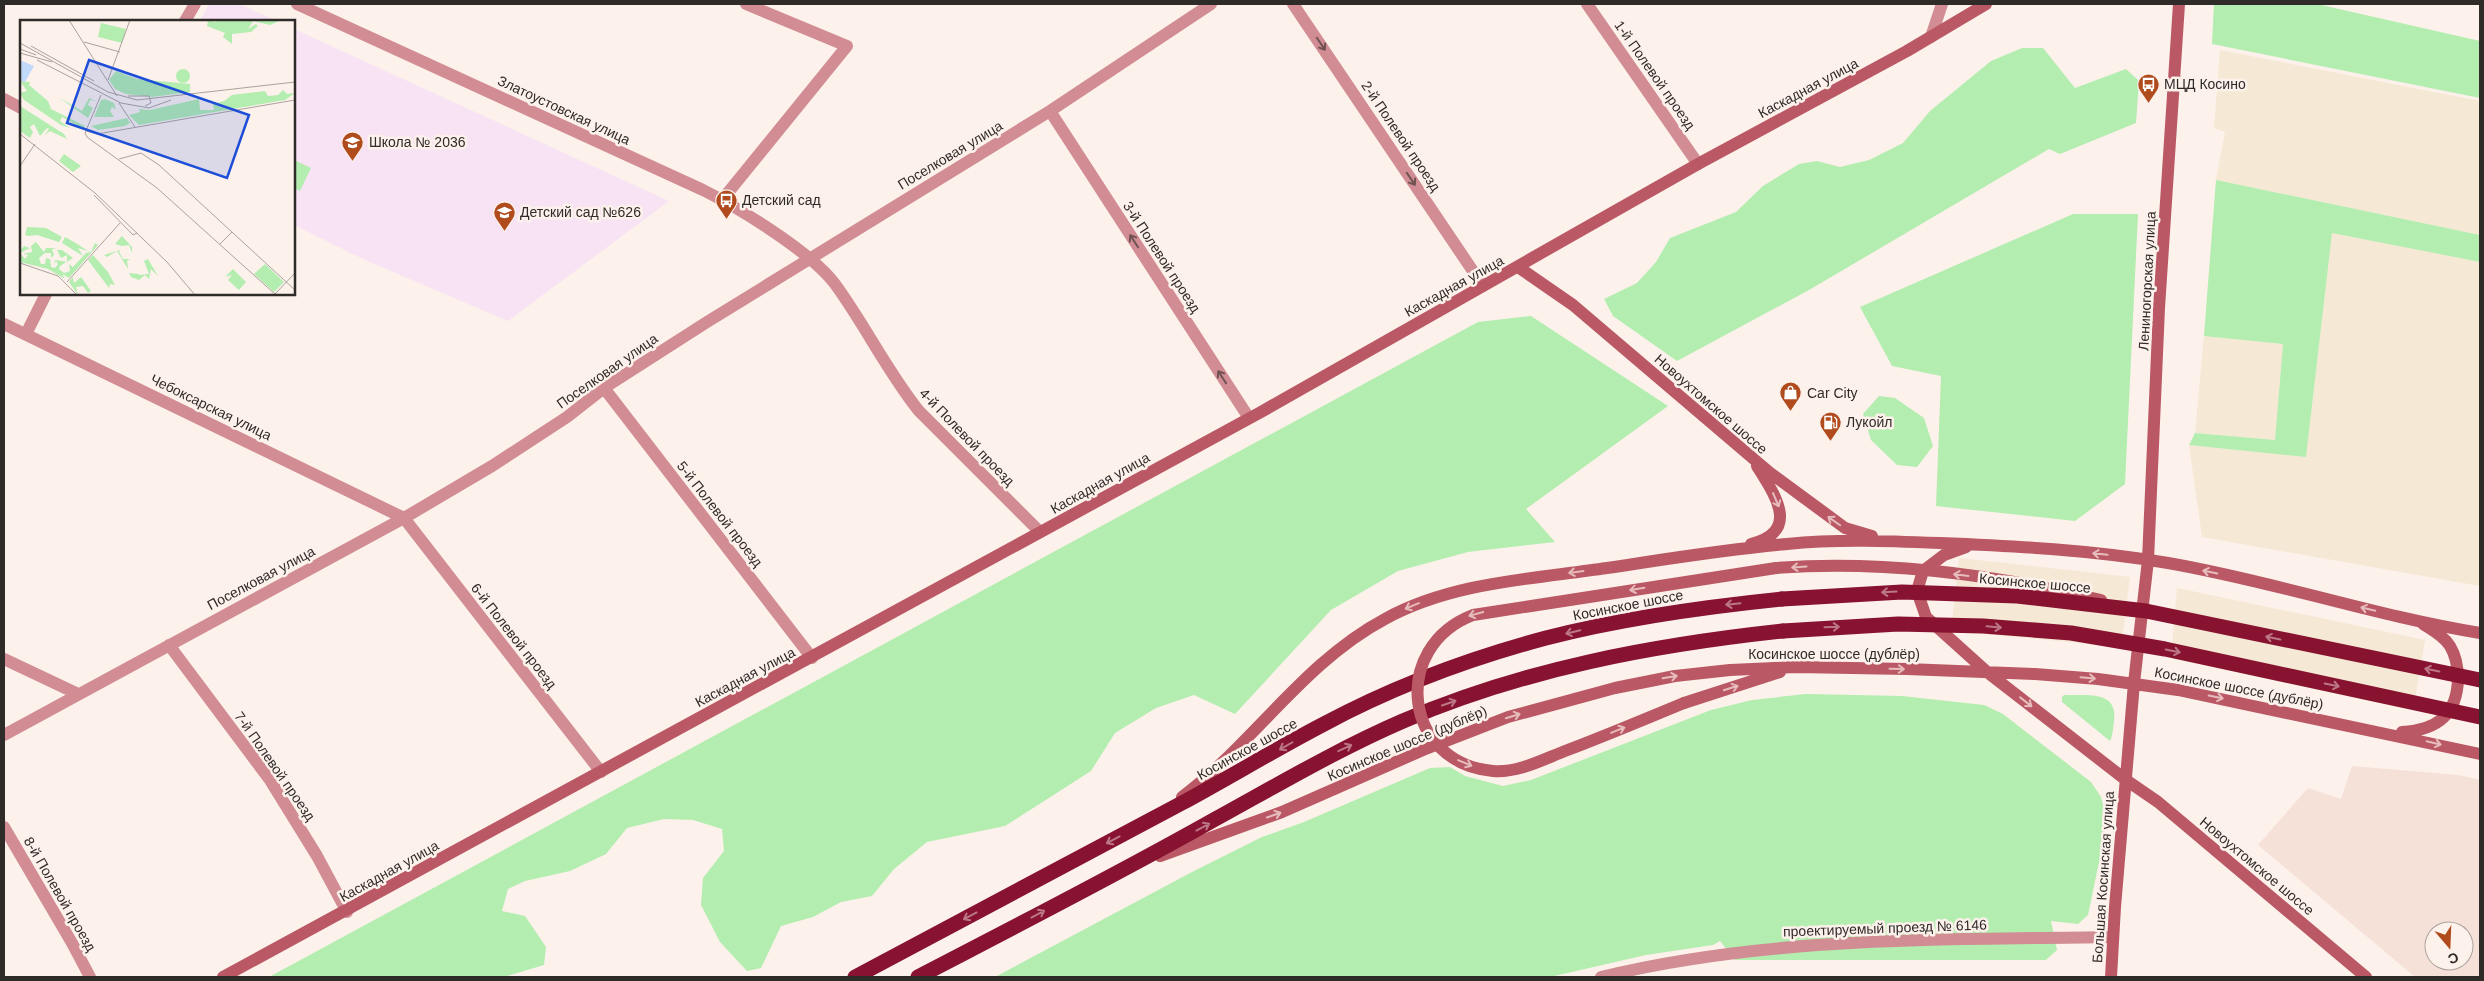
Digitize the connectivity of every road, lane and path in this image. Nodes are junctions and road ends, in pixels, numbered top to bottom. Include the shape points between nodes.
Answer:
1 (195, 4) edge
2 (297, 4) edge
3 (746, 4) edge
4 (1211, 4) edge
5 (1294, 4) edge
6 (1587, 4) edge
7 (1942, 4) edge
8 (1986, 4) edge
9 (2179, 4) edge
10 (186, 20) edge
11 (1931, 37) junction
12 (4, 100) edge
13 (20, 108) edge
14 (1050, 111) junction
15 (1698, 164) junction
16 (722, 200) junction
17 (809, 260) junction
18 (1518, 267) junction
19 (1483, 286) junction
20 (46, 295) edge
21 (4, 324) edge
22 (26, 334) junction
23 (604, 388) junction
24 (1249, 418) junction
25 (1752, 458) junction
26 (404, 518) junction
27 (1040, 532) junction
28 (1896, 542) junction
29 (1973, 544) junction
30 (1728, 550) junction
31 (2148, 560) junction
32 (2146, 611) junction
33 (2416, 620) junction
34 (2480, 634) edge
35 (169, 645) junction
36 (812, 658) junction
37 (4, 659) edge
38 (1800, 667) junction
39 (1987, 672) junction
40 (2480, 680) edge
41 (2134, 683) junction
42 (78, 694) junction
43 (2480, 717) edge
44 (2387, 732) junction
45 (4, 735) edge
46 (2480, 754) edge
47 (601, 772) junction
48 (2126, 780) junction
49 (1156, 817) junction
50 (4, 827) edge
51 (1098, 882) junction
52 (347, 912) junction
53 (2112, 937) junction
54 (90, 977) edge
55 (223, 977) edge
56 (854, 977) edge
57 (918, 977) edge
58 (1601, 977) edge
59 (2111, 977) edge
60 (2366, 977) edge

1 - 10 street
2 - 16 street, Златоустовская улица
3 - 16 street via 847,46
4 - 14 street, Поселковая улица
5 -> 19 street, 2-й Полевой проезд
6 - 15 street, 1-й Полевой проезд
7 - 11 street
8 - 11 main road, Каскадная улица
9 - 31 main road, Лениногорская улица via 2160,298
11 - 15 main road, Каскадная улица
12 - 13 street
14 - 17 street, Поселковая улица
24 -> 14 street, 3-й Полевой проезд
15 - 18 main road, Каскадная улица
16 - 17 street, Златоустовская улица
17 - 23 street, Поселковая улица
17 - 27 street, 4-й Полевой проезд via 835,284 898,384 919,411
18 - 19 main road, Каскадная улица
18 - 25 main road, Новоухтомское шоссе via 1573,305
19 - 24 main road, Каскадная улица
20 - 22 street
21 - 22 street, Чебоксарская улица
22 - 26 street, Чебоксарская улица
23 - 26 street, Поселковая улица via 528,444
23 - 36 street, 5-й Полевой проезд
24 - 27 main road, Каскадная улица
28 -> 25 main road, Новоухтомское шоссе via 1845,528
25 -> 30 main road via 1776,498 1781,519 1774,532 1765,539
26 - 35 street, Поселковая улица
26 - 47 street, 6-й Полевой проезд
27 - 36 main road, Каскадная улица
28 - 29 main road
28 - 30 main road via 1788,544
31 -> 29 main road
29 - 39 main road, Новоухтомское шоссе via 1944,555 1923,571 1918,591 1926,618
30 -> 49 main road via 1493,584 1440,596 1407,608 1335,651 1234,754
33 -> 31 main road
31 - 41 main road, Лениногорская улица
32 -> 38 main road, bridge via 2032,584 1906,569 1776,568 1473,615 1440,634 1423,659 1416,687 1422,721 1435,742 1459,761 1493,771 1525,767 1684,703
40 -> 32 highway, Косинское шоссе, bridge
32 -> 49 highway, Косинское шоссе, bridge via 2017,596 1902,592 1782,599 1623,621 1546,638 1392,692 1325,724
33 - 34 main road
33 - 44 main road via 2449,645 2458,666 2458,692 2451,711 2439,722 2421,730
35 - 42 street, Поселковая улица
35 - 52 street, 7-й Полевой проезд via 270,780
36 - 47 main road, Каскадная улица
37 - 42 street
38 -> 39 main road, Косинское шоссе (дублёр)
51 -> 38 main road, Косинское шоссе (дублёр) via 1177,849 1282,812 1423,750 1508,717 1615,688 1675,676
39 -> 41 main road, Косинское шоссе (дублёр)
39 -> 48 main road, Новоухтомское шоссе
41 -> 44 main road, Косинское шоссе (дублёр)
41 - 48 main road, Большая Косинская улица
42 - 45 street, Поселковая улица
51 -> 43 highway, bridge via 1332,753 1443,706 1557,669 1712,639 1898,624 2071,633 2166,649
44 -> 46 main road, Косинское шоссе (дублёр)
47 - 52 main road, Каскадная улица
48 - 53 main road, Большая Косинская улица
48 - 60 main road, Новоухтомское шоссе via 2158,802
49 -> 56 highway, Косинское шоссе
50 - 54 street, 8-й Полевой проезд
57 -> 51 highway
52 - 55 main road, Каскадная улица
53 - 58 street, проектируемый проезд № 6146 via 1846,942 1691,958
53 - 59 main road, Большая Косинская улица

